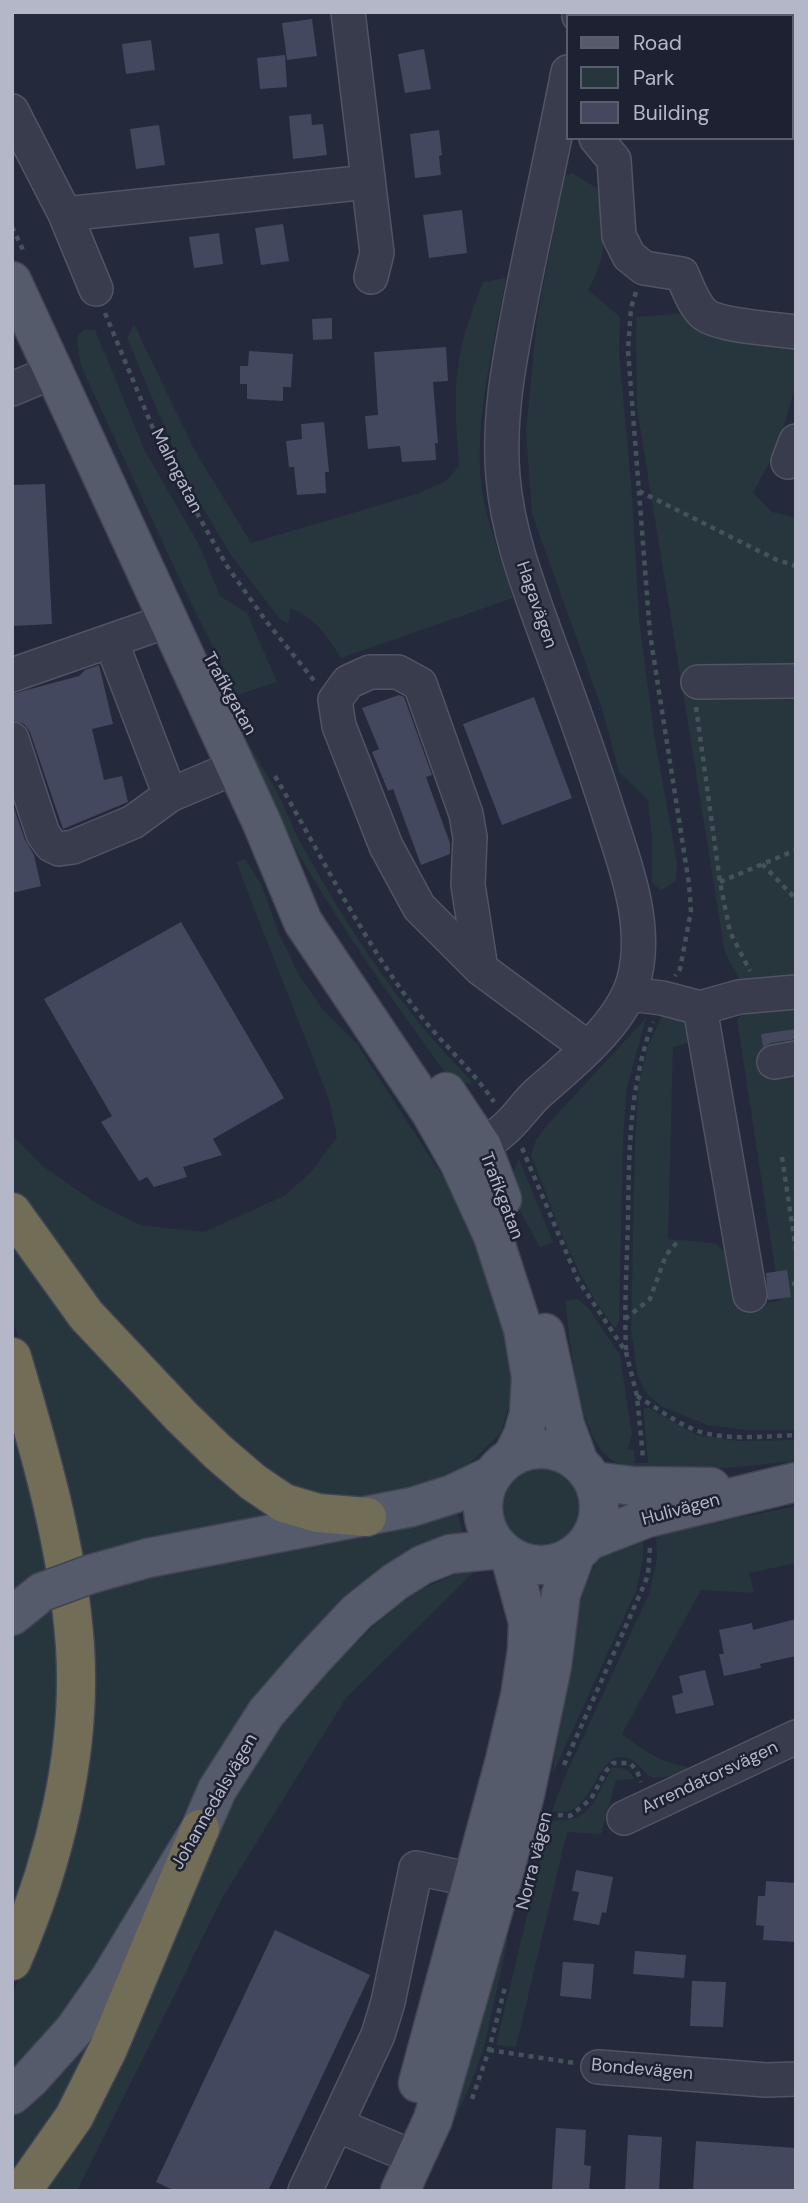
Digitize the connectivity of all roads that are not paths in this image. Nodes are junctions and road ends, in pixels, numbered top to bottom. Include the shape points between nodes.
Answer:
1 (348, 12) edge
2 (566, 95) edge
3 (12, 111) edge
4 (563, 130) edge
5 (598, 140) edge
6 (368, 182) junction
7 (65, 214) junction
8 (21, 273) edge
9 (372, 276) dead end
10 (96, 289) road end
11 (796, 332) edge
12 (55, 371) junction
13 (12, 389) edge
14 (167, 621) junction
15 (111, 641) junction
16 (12, 675) edge
17 (796, 681) edge
18 (698, 682) road end
19 (12, 739) edge
20 (252, 766) junction
21 (170, 795) junction
22 (481, 969) junction
23 (780, 993) edge
24 (629, 994) junction
25 (700, 1008) junction
26 (588, 1048) junction
27 (478, 1136) junction
28 (12, 1212) edge
29 (750, 1295) dead end
30 (12, 1357) edge
31 (502, 1466) junction
32 (586, 1472) junction
33 (786, 1484) edge
34 (367, 1517) junction
35 (582, 1547) junction
36 (505, 1552) junction
37 (12, 1616) edge
38 (796, 1737) edge
39 (624, 1818) dead end
40 (200, 1829) junction
41 (473, 1880) junction
42 (12, 1961) edge
43 (598, 2067) road end
44 (796, 2079) edge
45 (12, 2095) edge
46 (337, 2125) junction
47 (394, 2149) junction
48 (22, 2191) edge
49 (305, 2191) edge
50 (374, 2191) edge
51 (400, 2191) edge

1 - 6 street
2 - 4 street, Hagavägen
3 - 7 street
4 - 24 street, Hagavägen via 509,366 503,476 518,555 630,884 637,922 636,974
5 - 11 street via 614,160 619,236 629,256 644,268 682,274 705,316
6 - 7 street
6 - 9 street via 377,253
7 - 10 street
8 - 12 main road, Trafikgatan
12 - 13 street
12 - 14 main road, Trafikgatan
14 - 15 street
14 - 20 main road, Trafikgatan
15 - 16 street
15 - 21 street
17 - 18 street
19 - 21 street via 43,834 59,849 133,822
20 - 21 street
20 - 27 main road, Trafikgatan via 261,821 319,912
22 - 22 street via 419,907 386,846 339,726 335,700 348,681 370,672 398,672 420,684 466,814 468,885
22 - 26 street
23 - 25 street via 739,997
24 - 25 street
24 - 26 street, Hagavägen
25 - 29 street
26 - 27 street, Hagavägen via 559,1077
27 - 31 main road, Trafikgatan via 493,1236 525,1341 531,1377 523,1435
27 - 32 main road, Trafikgatan via 529,1270 565,1425
28 - 34 highway via 86,1315 235,1467 284,1503 318,1513
30 - 42 highway via 50,1486 75,1648 74,1712 58,1822
31 - 32 main road via 535,1449 555,1451
31 - 34 main road via 453,1494
31 - 36 main road via 485,1492 484,1518 492,1538
32 - 33 main road, Hulivägen via 633,1486
32 - 35 main road via 599,1514
33 - 35 main road, Hulivägen via 647,1518
34 - 37 main road, bridge via 148,1558 42,1592
35 - 36 main road via 547,1564 519,1561
35 - 51 main road, Norra vägen via 561,1594 552,1667 499,1893 433,2119
36 - 40 main road, Johannedalsvägen via 450,1554 422,1565 357,1612 266,1713 217,1790
36 - 41 main road via 528,1622 527,1650 505,1760
38 - 39 street, Arrendatorsvägen
40 - 45 main road, Johannedalsvägen via 81,2020
40 - 48 highway via 108,2049 74,2118
41 - 46 street via 416,1868 378,2035
41 - 47 main road via 412,2106
43 - 44 street, Bondevägen
46 - 47 street
46 - 49 street
47 - 50 main road

